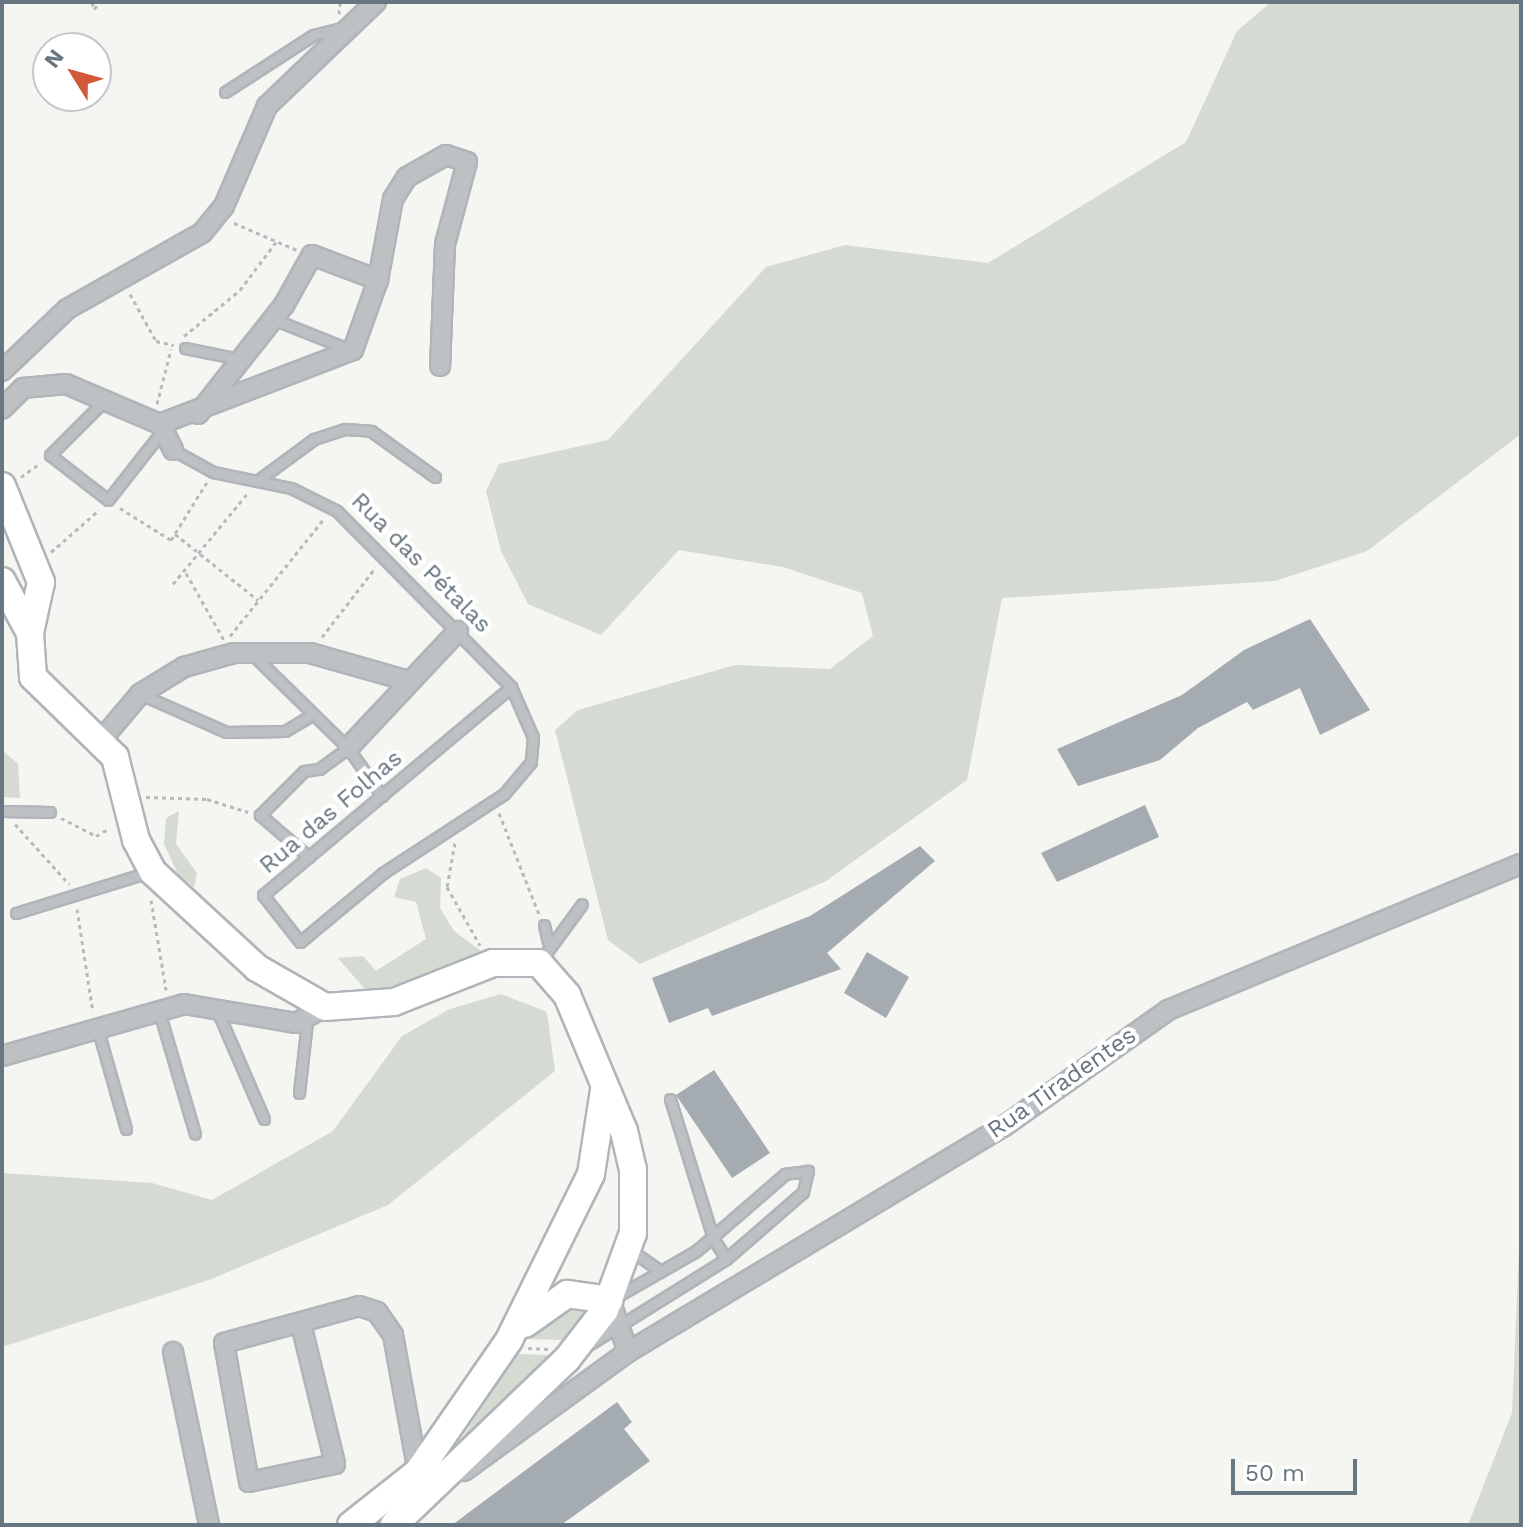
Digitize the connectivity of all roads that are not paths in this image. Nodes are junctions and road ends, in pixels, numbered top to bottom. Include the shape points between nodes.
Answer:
1 (376, 2) edge
2 (353, 27) junction
3 (225, 92) dead end
4 (378, 280) junction
5 (273, 319) junction
6 (185, 348) dead end
7 (353, 350) junction
8 (239, 359) junction
9 (440, 366) dead end
10 (2, 371) edge
11 (108, 398) junction
12 (2, 409) edge
13 (198, 414) junction
14 (158, 424) junction
15 (173, 450) joint
16 (435, 477) dead end
17 (257, 481) junction
18 (3, 488) edge
19 (19, 596) edge
20 (458, 631) junction
21 (236, 649) junction
22 (408, 681) junction
23 (511, 687) junction
24 (140, 694) junction
25 (310, 716) junction
26 (102, 739) junction
27 (348, 748) junction
28 (382, 796) junction
29 (2, 811) edge
30 (50, 812) road end
31 (459, 828) joint
32 (309, 857) junction
33 (1521, 864) edge
34 (151, 883) junction
35 (582, 904) dead end
36 (16, 913) dead end
37 (544, 925) road end
38 (544, 953) junction
39 (215, 1005) junction
40 (158, 1008) junction
41 (316, 1014) junction
42 (97, 1027) junction
43 (2, 1056) edge
44 (604, 1087) junction
45 (299, 1093) dead end
46 (670, 1099) dead end
47 (264, 1119) dead end
48 (126, 1129) dead end
49 (195, 1134) dead end
50 (713, 1238) junction
51 (631, 1248) junction
52 (726, 1259) junction
53 (661, 1271) junction
54 (610, 1300) junction
55 (301, 1324) junction
56 (620, 1329) junction
57 (514, 1344) junction
58 (173, 1352) dead end
59 (565, 1352) junction
60 (628, 1352) junction
61 (413, 1423) junction
62 (445, 1438) junction
63 (418, 1472) junction
64 (443, 1486) junction
65 (209, 1525) edge
66 (352, 1525) edge
67 (395, 1525) edge

1 - 2 street
2 - 3 lane via 313,35
2 - 10 street via 267,106 221,212 202,233 45,326
4 - 5 street via 312,255
4 - 7 street
4 - 9 street via 401,184 446,155 467,162 445,244
5 - 7 lane
5 - 8 street
6 - 8 lane
7 - 13 street
8 - 13 street
11 - 12 street via 38,383
11 - 14 street
11 - 14 lane via 50,455 108,500
13 - 14 street
14 - 15 street, Rua das Pétalas
15 - 17 lane, Rua das Pétalas via 213,472
16 - 17 lane via 371,431 345,429 314,439
17 - 20 lane, Rua das Pétalas via 332,508
18 - 19 street via 32,551
19 - 26 street via 37,685
20 - 22 street
20 - 23 lane, Rua das Pétalas
21 - 22 street via 310,653
21 - 24 street via 184,667
21 - 25 lane
22 - 27 street
23 - 28 lane, Rua das Folhas
23 - 31 lane, Rua das Pétalas via 533,749 520,779
24 - 25 lane via 226,732 285,731
24 - 26 street
25 - 27 lane
26 - 34 street via 126,796
27 - 28 lane
27 - 32 lane via 319,769 304,771 260,815
28 - 32 lane, Rua das Folhas
29 - 30 lane
31 - 32 lane, Rua das Folhas via 383,873 301,942 263,897
33 - 60 street, Rua Tiradentes via 1192,997 1003,1127
34 - 36 lane
34 - 41 street
35 - 38 lane
37 - 38 lane
38 - 41 street via 493,963 394,1002
38 - 44 street
39 - 40 street
39 - 41 street
39 - 47 lane
40 - 42 street
40 - 49 lane
41 - 45 lane
42 - 43 street
42 - 48 lane
44 - 51 street via 633,1170
44 - 57 street via 591,1174
46 - 50 lane
50 - 52 lane
50 - 52 lane, Rua Tiradentes via 785,1174 808,1171 803,1192
50 - 53 lane
51 - 53 lane via 640,1262
51 - 54 street, Rua Tiradentes
52 - 56 lane, Rua Tiradentes
53 - 54 lane
54 - 56 street
54 - 57 street via 567,1294
54 - 59 street, Rua Tiradentes
55 - 55 street via 335,1464 254,1485 223,1345
55 - 61 street via 359,1306 377,1312 393,1335
56 - 59 lane, Rua Tiradentes
56 - 60 street
57 - 62 street
58 - 65 street
59 - 64 street, Rua Tiradentes
60 - 64 street, Rua Tiradentes
61 - 62 street
61 - 63 street
62 - 63 street
63 - 66 street
63 - 67 street via 393,1514
64 - 67 street, Rua Tiradentes
66 - 67 street

